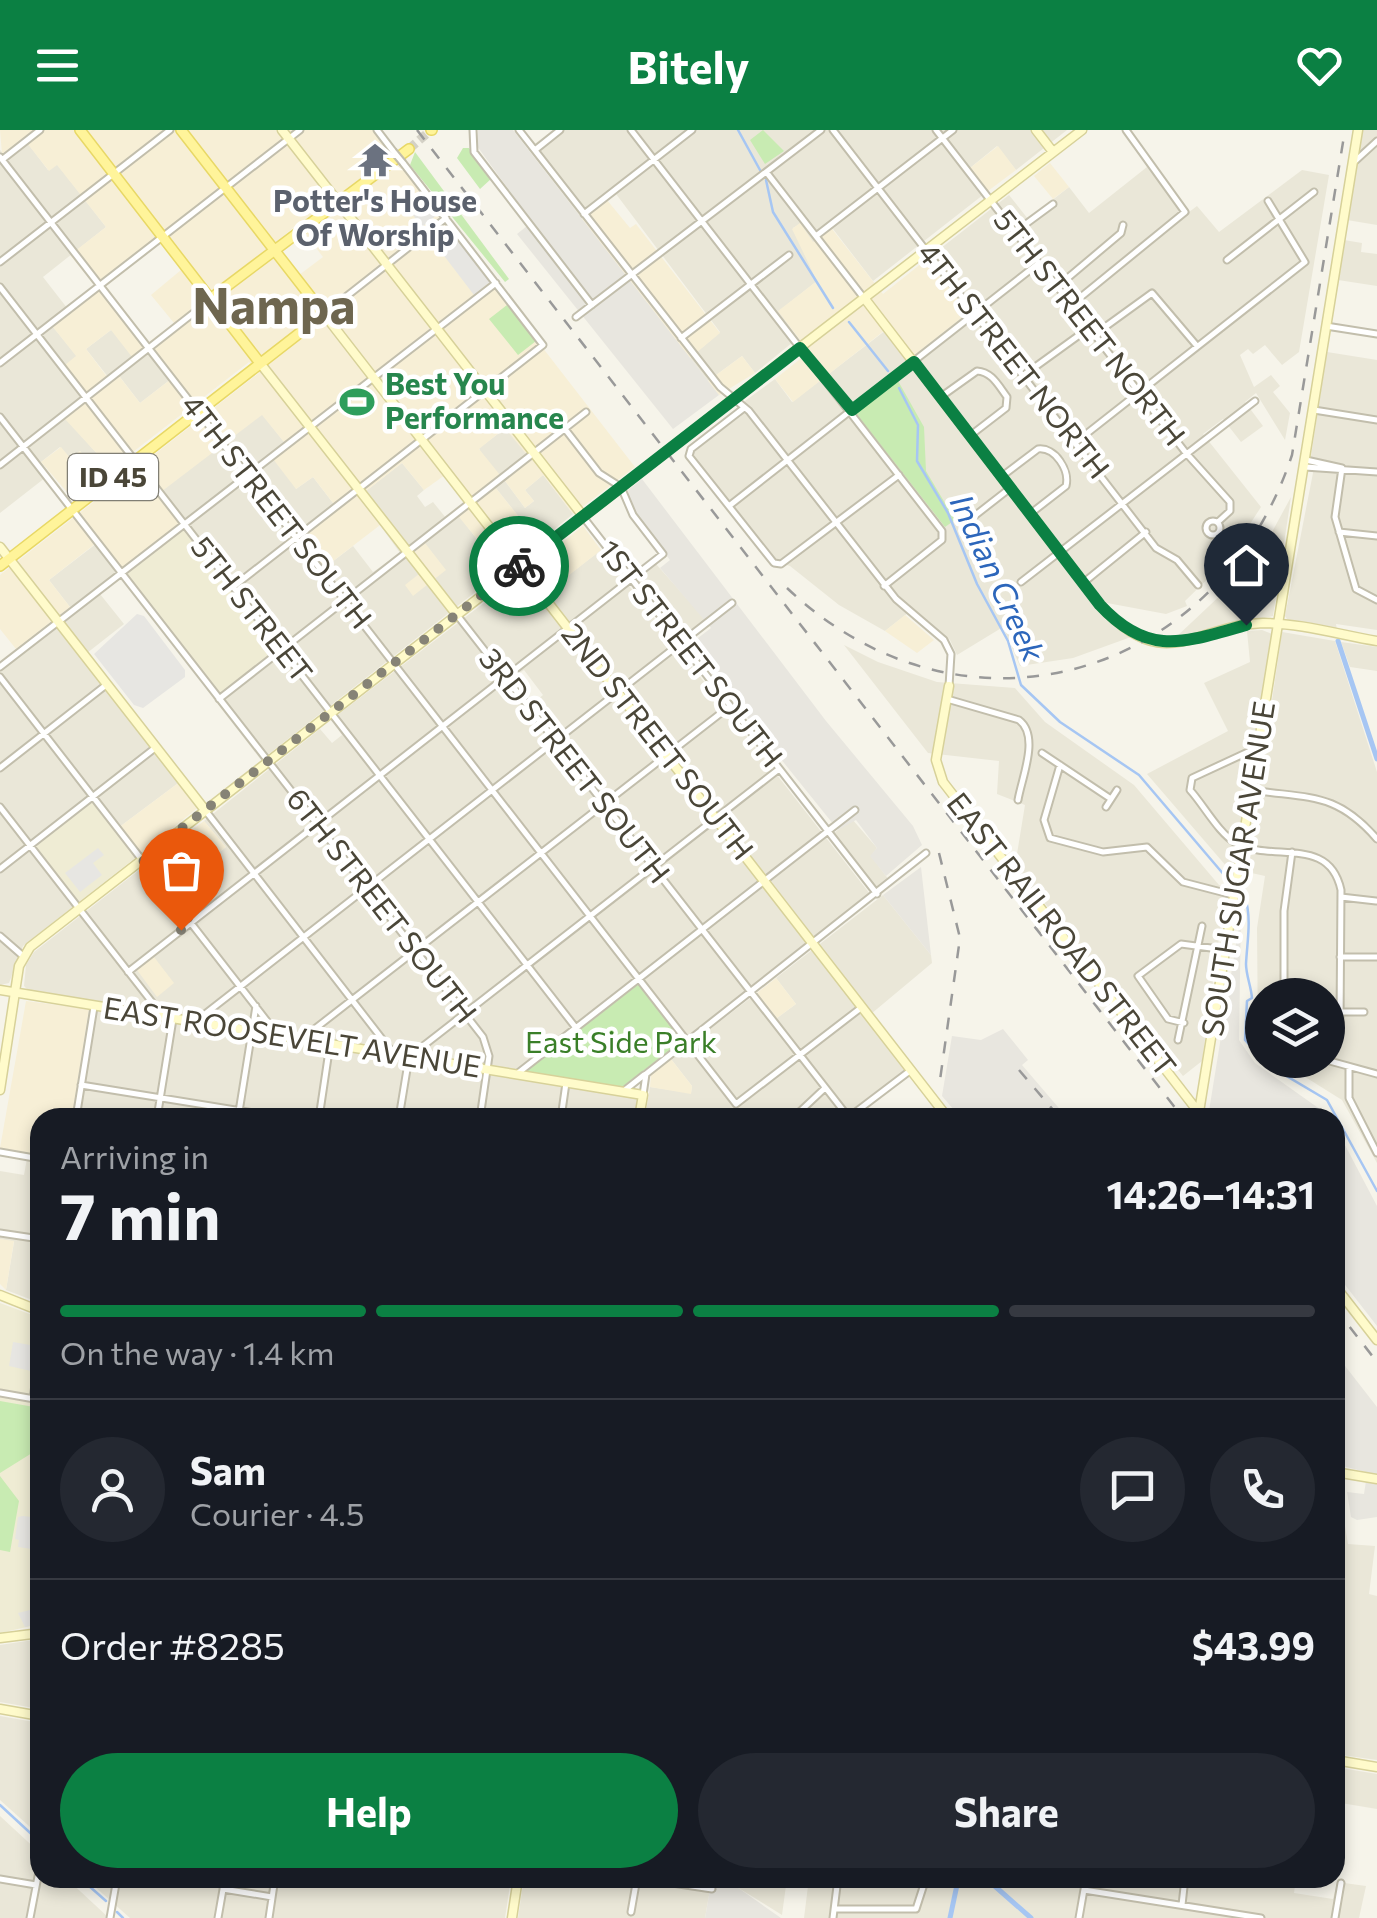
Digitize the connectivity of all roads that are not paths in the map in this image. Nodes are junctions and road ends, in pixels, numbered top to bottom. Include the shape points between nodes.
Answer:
1 (40, 130) edge
2 (80, 130) edge
3 (170, 130) edge
4 (181, 130) edge
5 (282, 130) edge
6 (300, 130) edge
7 (378, 130) edge
8 (473, 130) edge
9 (519, 130) edge
10 (560, 130) edge
11 (631, 130) edge
12 (692, 130) edge
13 (821, 130) edge
14 (833, 130) edge
15 (936, 130) edge
16 (953, 130) edge
17 (1036, 130) edge
18 (1082, 130) edge
19 (1126, 130) edge
20 (1358, 130) edge
21 (942, 138) junction
22 (289, 139) junction
23 (1377, 141) edge
24 (408, 149) tunnel mouth
25 (534, 150) junction
26 (1053, 152) junction
27 (1, 159) edge
28 (654, 160) junction
29 (1351, 165) junction
30 (767, 173) junction
31 (114, 174) junction
32 (226, 188) junction
33 (878, 188) junction
34 (1314, 192) dead end
35 (990, 201) junction
36 (338, 202) junction
37 (1268, 202) dead end
38 (1053, 204) dead end
39 (584, 214) junction
40 (446, 218) junction
41 (1279, 220) junction
42 (50, 222) junction
43 (702, 222) junction
44 (1123, 226) dead end
45 (1015, 232) junction
46 (816, 236) junction
47 (163, 237) junction
48 (274, 250) junction
49 (927, 250) junction
50 (789, 254) dead end
51 (1227, 260) dead end
52 (0, 262) edge
53 (1039, 263) junction
54 (387, 264) junction
55 (632, 275) junction
56 (496, 283) junction
57 (750, 284) junction
58 (100, 286) junction
59 (0, 287) edge
60 (1058, 287) junction
61 (210, 299) junction
62 (865, 299) junction
63 (592, 305) junction
64 (1072, 305) junction
65 (324, 314) junction
66 (976, 314) junction
67 (576, 317) dead end
68 (1326, 326) junction
69 (436, 328) junction
70 (1092, 332) junction
71 (37, 334) junction
72 (1377, 334) edge
73 (682, 338) junction
74 (1197, 346) junction
75 (149, 348) junction
76 (800, 348) junction
77 (914, 362) junction
78 (0, 363) edge
79 (260, 363) junction
80 (1024, 375) junction
81 (373, 376) junction
82 (485, 390) junction
83 (1139, 393) junction
84 (942, 396) junction
85 (86, 398) junction
86 (1255, 401) dead end
87 (744, 408) junction
88 (852, 410) junction
89 (1314, 410) junction
90 (198, 411) junction
91 (586, 412) dead end
92 (0, 417) edge
93 (1377, 420) edge
94 (309, 426) junction
95 (564, 429) junction
96 (971, 435) junction
97 (422, 439) junction
98 (1076, 442) junction
99 (23, 447) junction
100 (534, 453) junction
101 (1186, 453) junction
102 (136, 460) junction
103 (787, 460) junction
104 (1306, 464) junction
105 (0, 465) edge
106 (1342, 468) junction
107 (1377, 472) edge
108 (247, 474) junction
109 (899, 475) junction
110 (1002, 477) junction
111 (358, 488) junction
112 (1010, 488) junction
113 (471, 502) junction
114 (1122, 502) junction
115 (728, 506) junction
116 (72, 509) junction
117 (1030, 514) junction
118 (583, 516) junction
119 (968, 521) dead end
120 (1218, 522) dead end
121 (184, 524) junction
122 (836, 524) junction
123 (1146, 532) junction
124 (1339, 532) junction
125 (1377, 536) edge
126 (296, 538) junction
127 (0, 547) edge
128 (408, 552) junction
129 (1060, 552) junction
130 (4, 562) edge
131 (520, 565) junction
132 (121, 572) junction
133 (632, 579) junction
134 (1021, 582) dead end
135 (1084, 582) junction
136 (1198, 585) dead end
137 (884, 586) junction
138 (233, 587) junction
139 (344, 600) junction
140 (1377, 600) edge
141 (732, 603) dead end
142 (456, 615) junction
143 (57, 622) junction
144 (1278, 624) junction
145 (569, 629) junction
146 (1377, 641) edge
147 (681, 643) junction
148 (282, 649) junction
149 (394, 664) junction
150 (0, 667) edge
151 (0, 677) edge
152 (506, 678) junction
153 (106, 685) junction
154 (949, 686) joint
155 (618, 692) junction
156 (219, 698) junction
157 (947, 698) junction
158 (730, 706) junction
159 (331, 712) junction
160 (443, 726) junction
161 (44, 734) junction
162 (555, 740) junction
163 (155, 748) junction
164 (1258, 752) junction
165 (1042, 754) dead end
166 (666, 755) junction
167 (268, 762) junction
168 (1060, 765) junction
169 (0, 768) edge
170 (779, 769) junction
171 (380, 776) junction
172 (492, 790) junction
173 (1118, 790) dead end
174 (1252, 790) junction
175 (93, 796) junction
176 (1112, 798) junction
177 (1018, 800) dead end
178 (604, 804) junction
179 (0, 807) edge
180 (1106, 807) dead end
181 (205, 810) junction
182 (855, 810) dead end
183 (716, 818) junction
184 (317, 825) junction
185 (828, 832) junction
186 (429, 839) junction
187 (1377, 840) edge
188 (1244, 844) junction
189 (30, 846) junction
190 (541, 852) junction
191 (1292, 852) junction
192 (926, 853) dead end
193 (142, 859) junction
194 (652, 866) junction
195 (0, 869) edge
196 (254, 874) junction
197 (764, 880) junction
198 (366, 888) junction
199 (877, 894) junction
200 (1236, 896) junction
201 (1341, 897) junction
202 (1376, 901) edge
203 (478, 902) junction
204 (79, 908) junction
205 (590, 916) junction
206 (191, 922) junction
207 (1202, 926) dead end
208 (702, 930) junction
209 (0, 936) edge
210 (303, 937) junction
211 (814, 944) junction
212 (1195, 944) junction
213 (1226, 950) junction
214 (415, 951) junction
215 (23, 956) junction
216 (1377, 957) edge
217 (1339, 958) junction
218 (527, 964) junction
219 (128, 972) junction
220 (639, 978) junction
221 (1284, 978) edge
222 (1339, 978) edge
223 (240, 986) junction
224 (0, 990) edge
225 (750, 992) junction
226 (15, 993) junction
227 (352, 1000) junction
228 (94, 1006) junction
229 (256, 1006) junction
230 (862, 1007) junction
231 (1345, 1012) edge
232 (1364, 1012) dead end
233 (464, 1013) junction
234 (168, 1018) junction
235 (193, 1022) junction
236 (1184, 1023) junction
237 (576, 1028) junction
238 (251, 1032) junction
239 (279, 1036) junction
240 (301, 1040) junction
241 (1178, 1040) dead end
242 (688, 1042) junction
243 (330, 1044) junction
244 (395, 1055) junction
245 (800, 1056) junction
246 (409, 1057) junction
247 (1345, 1065) edge
248 (1350, 1067) junction
249 (488, 1070) junction
250 (911, 1070) junction
251 (1, 1072) edge
252 (516, 1074) junction
253 (646, 1074) junction
254 (1377, 1074) edge
255 (566, 1082) junction
256 (82, 1084) junction
257 (825, 1088) junction
258 (0, 1090) edge
259 (623, 1092) junction
260 (643, 1095) junction
261 (160, 1097) junction
262 (736, 1104) junction
263 (78, 1108) edge
264 (158, 1108) edge
265 (210, 1108) edge
266 (239, 1108) edge
267 (320, 1108) edge
268 (401, 1108) edge
269 (482, 1108) edge
270 (562, 1108) edge
271 (641, 1108) edge
272 (735, 1108) edge
273 (804, 1108) edge
274 (842, 1108) edge
275 (860, 1108) edge
276 (940, 1108) edge
277 (1196, 1108) edge
278 (1202, 1108) edge
279 (1377, 1136) edge
280 (1370, 1140) junction
281 (0, 1152) edge
282 (1377, 1154) edge
283 (30, 1157) edge
284 (0, 1233) edge
285 (30, 1238) edge
286 (0, 1295) edge
287 (1345, 1299) edge
288 (30, 1307) edge
289 (1377, 1340) edge
290 (0, 1393) edge
291 (30, 1398) edge
292 (1345, 1474) edge
293 (1377, 1479) edge
294 (30, 1634) edge
295 (0, 1638) edge
296 (0, 1709) edge
297 (30, 1714) edge
298 (1345, 1762) edge
299 (1377, 1767) edge
300 (0, 1879) edge
301 (30, 1883) edge
302 (35, 1888) edge
303 (115, 1888) edge
304 (223, 1888) edge
305 (241, 1888) edge
306 (273, 1888) edge
307 (517, 1888) edge
308 (636, 1888) edge
309 (700, 1888) edge
310 (837, 1888) edge
311 (923, 1888) edge
312 (1185, 1888) edge
313 (1340, 1888) edge
314 (712, 1890) dead end
315 (1084, 1890) joint
316 (272, 1897) junction
317 (1182, 1906) junction
318 (835, 1909) junction
319 (631, 1912) dead end
320 (1228, 1916) edge
321 (30, 1918) edge
322 (110, 1918) edge
323 (218, 1918) edge
324 (269, 1918) edge
325 (512, 1918) edge
326 (834, 1918) edge
327 (1079, 1918) edge
328 (1260, 1918) edge
329 (1335, 1918) edge

1 - 27 street
2 - 31 main road, 3RD STREET SOUTH
3 - 31 street
4 - 32 main road, 2ND STREET SOUTH
5 - 22 street, 1ST STREET SOUTH
6 - 22 street
7 - 40 street, bridge
8 - 63 street via 474,152
9 - 25 street
10 - 25 street
11 - 28 street
12 - 28 street
13 - 30 street
14 - 33 street, 4TH STREET NORTH
15 - 21 street, 5TH STREET NORTH
16 - 21 street
17 - 26 street
18 - 26 street
19 - 64 street via 1185,212
20 - 29 street, SOUTH SUGAR AVENUE
21 - 33 street
21 - 35 street, 5TH STREET NORTH
22 - 32 street
22 - 36 street, 1ST STREET SOUTH
23 - 29 street
24 - 36 main road
25 - 39 street
26 - 35 street
27 - 42 street, 4TH STREET SOUTH
28 - 39 street
28 - 43 street
29 - 68 street, SOUTH SUGAR AVENUE
30 - 43 street
30 - 46 street
31 - 42 street
31 - 47 main road, 3RD STREET SOUTH
32 - 47 street
32 - 48 main road, 2ND STREET SOUTH
33 - 46 street
33 - 49 street, 4TH STREET NORTH
34 - 41 street
35 - 45 street, 5TH STREET NORTH
35 - 49 street
36 - 48 main road
36 - 54 street, 1ST STREET SOUTH
37 - 41 street
38 - 45 street
39 - 55 street
40 - 54 street
40 - 56 street
41 - 51 street
41 - 74 street via 1304,262
42 - 52 street
42 - 58 street, 4TH STREET SOUTH
43 - 55 street
43 - 57 street
44 - 60 street
45 - 53 street, 5TH STREET NORTH
46 - 62 street
47 - 58 street
47 - 61 main road, 3RD STREET SOUTH
48 - 61 main road
48 - 65 main road, 2ND STREET SOUTH
49 - 62 street
49 - 66 street, 4TH STREET NORTH
50 - 57 street
53 - 60 street, 5TH STREET NORTH
53 - 66 street
54 - 65 street
54 - 69 street, 1ST STREET SOUTH
55 - 63 street
55 - 73 street
56 - 69 street
56 - 82 street via 543,345
57 - 73 street
57 - 76 street
58 - 71 street
58 - 75 street, 4TH STREET SOUTH
59 - 71 street, 5TH STREET
60 - 64 street, 5TH STREET NORTH
61 - 75 street
61 - 79 main road, 3RD STREET SOUTH
62 - 76 street
62 - 77 street
63 - 67 street
64 - 70 street, 5TH STREET NORTH
65 - 79 main road
65 - 81 street, 2ND STREET SOUTH
66 - 77 street
66 - 80 street, 4TH STREET NORTH
68 - 72 street
68 - 89 street, SOUTH SUGAR AVENUE
69 - 81 street
69 - 82 street, 1ST STREET SOUTH
70 - 74 street via 1152,292
70 - 80 street
70 - 83 street, 5TH STREET NORTH
71 - 78 street
71 - 85 street, 5TH STREET
73 - 87 street
74 - 83 street
75 - 85 street
75 - 90 street, 4TH STREET SOUTH
76 - 88 street
76 - 118 street, bridge
77 - 84 street
77 - 88 street
79 - 90 main road, ID 45
79 - 94 street, 3RD STREET SOUTH
80 - 98 street, 4TH STREET NORTH
81 - 94 street
81 - 97 street, 2ND STREET SOUTH
82 - 97 street
82 - 100 street, 1ST STREET SOUTH
83 - 98 street
83 - 101 street, 5TH STREET NORTH
84 - 96 street
84 - 96 street via 977,371 989,373 1000,387 1006,408
85 - 99 street
85 - 102 street, 5TH STREET
86 - 101 street
87 - 103 street
87 - 115 street via 688,452
88 - 103 street
88 - 109 street
89 - 93 street
89 - 104 street, SOUTH SUGAR AVENUE
90 - 102 main road, ID 45
90 - 108 street, 4TH STREET SOUTH
91 - 95 street
92 - 99 street, 6TH STREET SOUTH
94 - 108 street
94 - 111 street, 3RD STREET SOUTH
95 - 100 street
95 - 133 street via 599,473 621,487 633,516 663,554
96 - 110 street
97 - 111 street
97 - 113 street, 2ND STREET SOUTH
98 - 114 street, 4TH STREET NORTH
99 - 105 street
99 - 116 street, 6TH STREET SOUTH
100 - 113 street
100 - 118 street, 1ST STREET SOUTH
101 - 114 street
101 - 120 street, 5TH STREET NORTH via 1230,502
102 - 116 main road, ID 45
102 - 121 street, 5TH STREET
103 - 115 street
103 - 122 street
104 - 106 street
104 - 144 street, SOUTH SUGAR AVENUE
106 - 107 street
106 - 124 street
108 - 121 street
108 - 126 street, 4TH STREET SOUTH
109 - 122 street
109 - 137 street via 943,536
110 - 112 street
110 - 117 street via 1038,449 1054,455 1066,486
111 - 126 street
111 - 128 street, 3RD STREET SOUTH
112 - 117 street
112 - 119 street
113 - 128 street
113 - 131 street, 2ND STREET SOUTH
114 - 123 street, 4TH STREET NORTH
114 - 129 street
115 - 122 street via 774,563
116 - 130 main road, ID 45
116 - 132 street, 6TH STREET SOUTH
117 - 129 street
118 - 131 street
118 - 133 street, 1ST STREET SOUTH
121 - 132 street
121 - 138 street, 5TH STREET
122 - 137 street
123 - 135 street
123 - 136 street, 4TH STREET NORTH
124 - 125 street
124 - 140 street via 1356,589
126 - 138 street
126 - 139 street, 4TH STREET SOUTH
127 - 130 street
128 - 139 street
128 - 142 street, 3RD STREET SOUTH
129 - 134 street
129 - 135 street
130 - 143 street
131 - 142 street
131 - 145 street, 2ND STREET SOUTH
132 - 143 street
132 - 156 street, 6TH STREET SOUTH
133 - 145 street
133 - 147 street, 1ST STREET SOUTH
135 - 144 street via 1115,620 1161,642 1194,642 1246,625
137 - 154 street via 944,640 951,654
138 - 148 street, 5TH STREET
139 - 148 street
139 - 149 street, 4TH STREET SOUTH
141 - 147 street
142 - 149 street
142 - 152 street, 3RD STREET SOUTH
143 - 150 street
143 - 153 street
144 - 146 street
144 - 164 street, SOUTH SUGAR AVENUE
145 - 152 street
145 - 155 street, 2ND STREET SOUTH
147 - 155 street
147 - 158 street, 1ST STREET SOUTH
148 - 156 street
148 - 159 street, 5TH STREET
149 - 159 street
149 - 160 street, 4TH STREET SOUTH
151 - 161 street
152 - 160 street
152 - 162 street, 3RD STREET SOUTH
153 - 161 street
153 - 163 street
154 - 157 street, EAST RAILROAD STREET
155 - 162 street
155 - 166 street, 2ND STREET SOUTH
156 - 167 street, 6TH STREET SOUTH
157 - 177 street via 1027,726
157 - 277 street, EAST RAILROAD STREET via 936,760 943,782
158 - 166 street
158 - 170 street, 1ST STREET SOUTH
159 - 167 street
159 - 171 street, 5TH STREET
160 - 171 street
160 - 172 street, 4TH STREET SOUTH
161 - 169 street
161 - 175 street
162 - 172 street
162 - 178 street, 3RD STREET SOUTH
163 - 175 street
163 - 181 street
164 - 174 street, SOUTH SUGAR AVENUE
164 - 188 street via 1189,783 1236,843
165 - 168 street
166 - 178 street
166 - 183 street, 2ND STREET SOUTH
167 - 181 street
167 - 184 street, 6TH STREET SOUTH
168 - 176 street
168 - 200 street via 1044,820 1047,834 1104,852 1146,846 1182,882
170 - 183 street
170 - 185 street, 1ST STREET SOUTH
171 - 184 street
171 - 186 street, 5TH STREET
172 - 186 street
172 - 190 street, 4TH STREET SOUTH
173 - 176 street
174 - 187 street via 1338,804
174 - 188 street, SOUTH SUGAR AVENUE
175 - 189 street
175 - 193 street
176 - 180 street
178 - 190 street
178 - 194 street, 3RD STREET SOUTH
179 - 189 street
181 - 193 street
181 - 196 street
182 - 185 street
183 - 194 street
183 - 197 street, 2ND STREET SOUTH
184 - 196 street
184 - 198 street, 6TH STREET SOUTH
185 - 197 street
185 - 199 street, 1ST STREET SOUTH
186 - 198 street
186 - 203 street, 5TH STREET
188 - 191 street
188 - 200 street, SOUTH SUGAR AVENUE
189 - 195 street
189 - 204 street
190 - 203 street
190 - 205 street, 4TH STREET SOUTH
191 - 201 street via 1326,862
191 - 221 street
192 - 199 street
193 - 204 street
193 - 206 street
194 - 205 street
194 - 208 street, 3RD STREET SOUTH
196 - 206 street
196 - 210 street
197 - 208 street
197 - 211 street, 2ND STREET SOUTH
198 - 210 street
198 - 214 street, 6TH STREET SOUTH
199 - 211 street
200 - 213 street, SOUTH SUGAR AVENUE
201 - 202 street
201 - 217 street
203 - 214 street
203 - 218 street, 5TH STREET
204 - 215 street
204 - 219 street
205 - 218 street
205 - 220 street, 4TH STREET SOUTH
206 - 219 street
206 - 223 street
207 - 212 street
208 - 220 street
208 - 225 street, 3RD STREET SOUTH
209 - 215 street
210 - 223 street
210 - 227 street
211 - 225 street
211 - 230 street, 2ND STREET SOUTH
212 - 213 street
212 - 236 street
212 - 236 street via 1180,944 1138,976 1168,1019
213 - 278 street, SOUTH SUGAR AVENUE
214 - 227 street
214 - 233 street, 6TH STREET SOUTH
215 - 226 street
216 - 217 street
217 - 222 street
218 - 233 street
218 - 237 street, 5TH STREET
219 - 234 street
220 - 237 street
220 - 242 street, 4TH STREET SOUTH
223 - 229 street
223 - 235 street
224 - 226 street, EAST ROOSEVELT AVENUE
225 - 242 street
225 - 245 street, 3RD STREET SOUTH
226 - 228 street, EAST ROOSEVELT AVENUE
226 - 251 street
227 - 240 street
227 - 244 street
228 - 234 street, EAST ROOSEVELT AVENUE
228 - 256 street
229 - 238 street
229 - 239 street
230 - 245 street
230 - 250 street, 2ND STREET SOUTH
231 - 232 street
233 - 246 street
233 - 249 street, 6TH STREET SOUTH via 487,1044
234 - 235 street, EAST ROOSEVELT AVENUE
234 - 261 street
235 - 238 street, EAST ROOSEVELT AVENUE
236 - 241 street
237 - 252 street
238 - 239 street, EAST ROOSEVELT AVENUE
238 - 266 street
239 - 240 street, EAST ROOSEVELT AVENUE
240 - 243 street, EAST ROOSEVELT AVENUE
242 - 253 street
242 - 262 street, 4TH STREET SOUTH
243 - 244 street, EAST ROOSEVELT AVENUE
243 - 267 street
244 - 246 street, EAST ROOSEVELT AVENUE
245 - 257 street, 3RD STREET SOUTH
245 - 262 street
246 - 249 street, EAST ROOSEVELT AVENUE
246 - 268 street
247 - 248 street
248 - 254 street
248 - 280 street via 1349,1098
249 - 252 street, EAST ROOSEVELT AVENUE
249 - 269 street
250 - 275 street
250 - 276 street, 2ND STREET SOUTH
251 - 258 street
252 - 255 street, EAST ROOSEVELT AVENUE
253 - 259 street
253 - 260 street
255 - 259 street, EAST ROOSEVELT AVENUE
255 - 270 street
256 - 261 street
256 - 263 street
257 - 273 street
257 - 274 street, 3RD STREET SOUTH
259 - 260 street, EAST ROOSEVELT AVENUE
260 - 271 street
261 - 264 street
261 - 265 street
262 - 272 street
279 - 280 street
280 - 282 street
281 - 283 street
284 - 285 street
286 - 288 street
287 - 289 street
290 - 291 street
292 - 293 street
294 - 295 street
296 - 297 street
298 - 299 street
300 - 301 street
302 - 321 street
303 - 322 street
304 - 323 street
305 - 316 street
306 - 316 street
307 - 325 street
308 - 319 street
309 - 314 street
310 - 318 street
311 - 318 street via 916,1910
312 - 317 street
313 - 329 street
315 - 317 street
315 - 327 street
316 - 324 street
317 - 320 street
318 - 326 street
320 - 328 street

